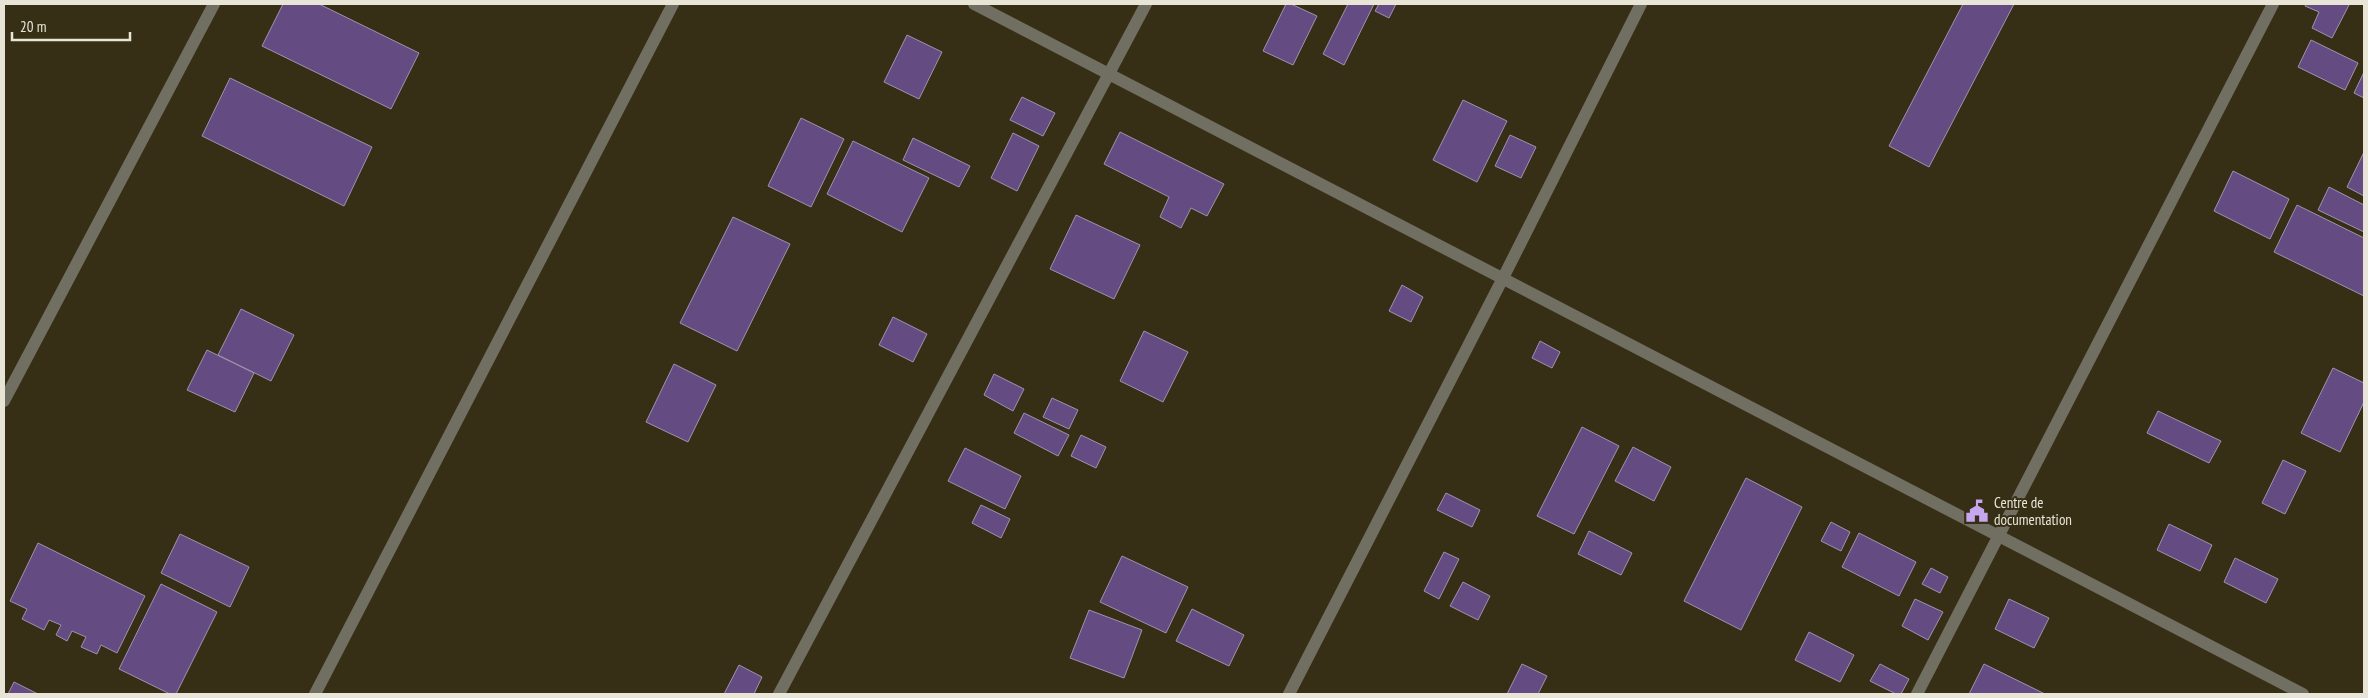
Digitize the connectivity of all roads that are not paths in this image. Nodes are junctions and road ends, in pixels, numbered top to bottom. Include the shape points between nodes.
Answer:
1 (214, 4) edge
2 (673, 4) edge
3 (974, 4) edge
4 (1146, 4) edge
5 (1641, 4) edge
6 (2273, 4) edge
7 (1108, 73) junction
8 (1503, 278) junction
9 (4, 401) edge
10 (1999, 536) junction
11 (315, 694) edge
12 (779, 694) edge
13 (1289, 694) edge
14 (1918, 694) edge
15 (2303, 694) edge

1 - 9 street
2 - 11 street
3 - 7 street
4 - 7 street
5 - 8 street
6 - 10 street
7 - 8 street
7 - 12 street
8 - 10 street
8 - 13 street
10 - 14 street
10 - 15 street

